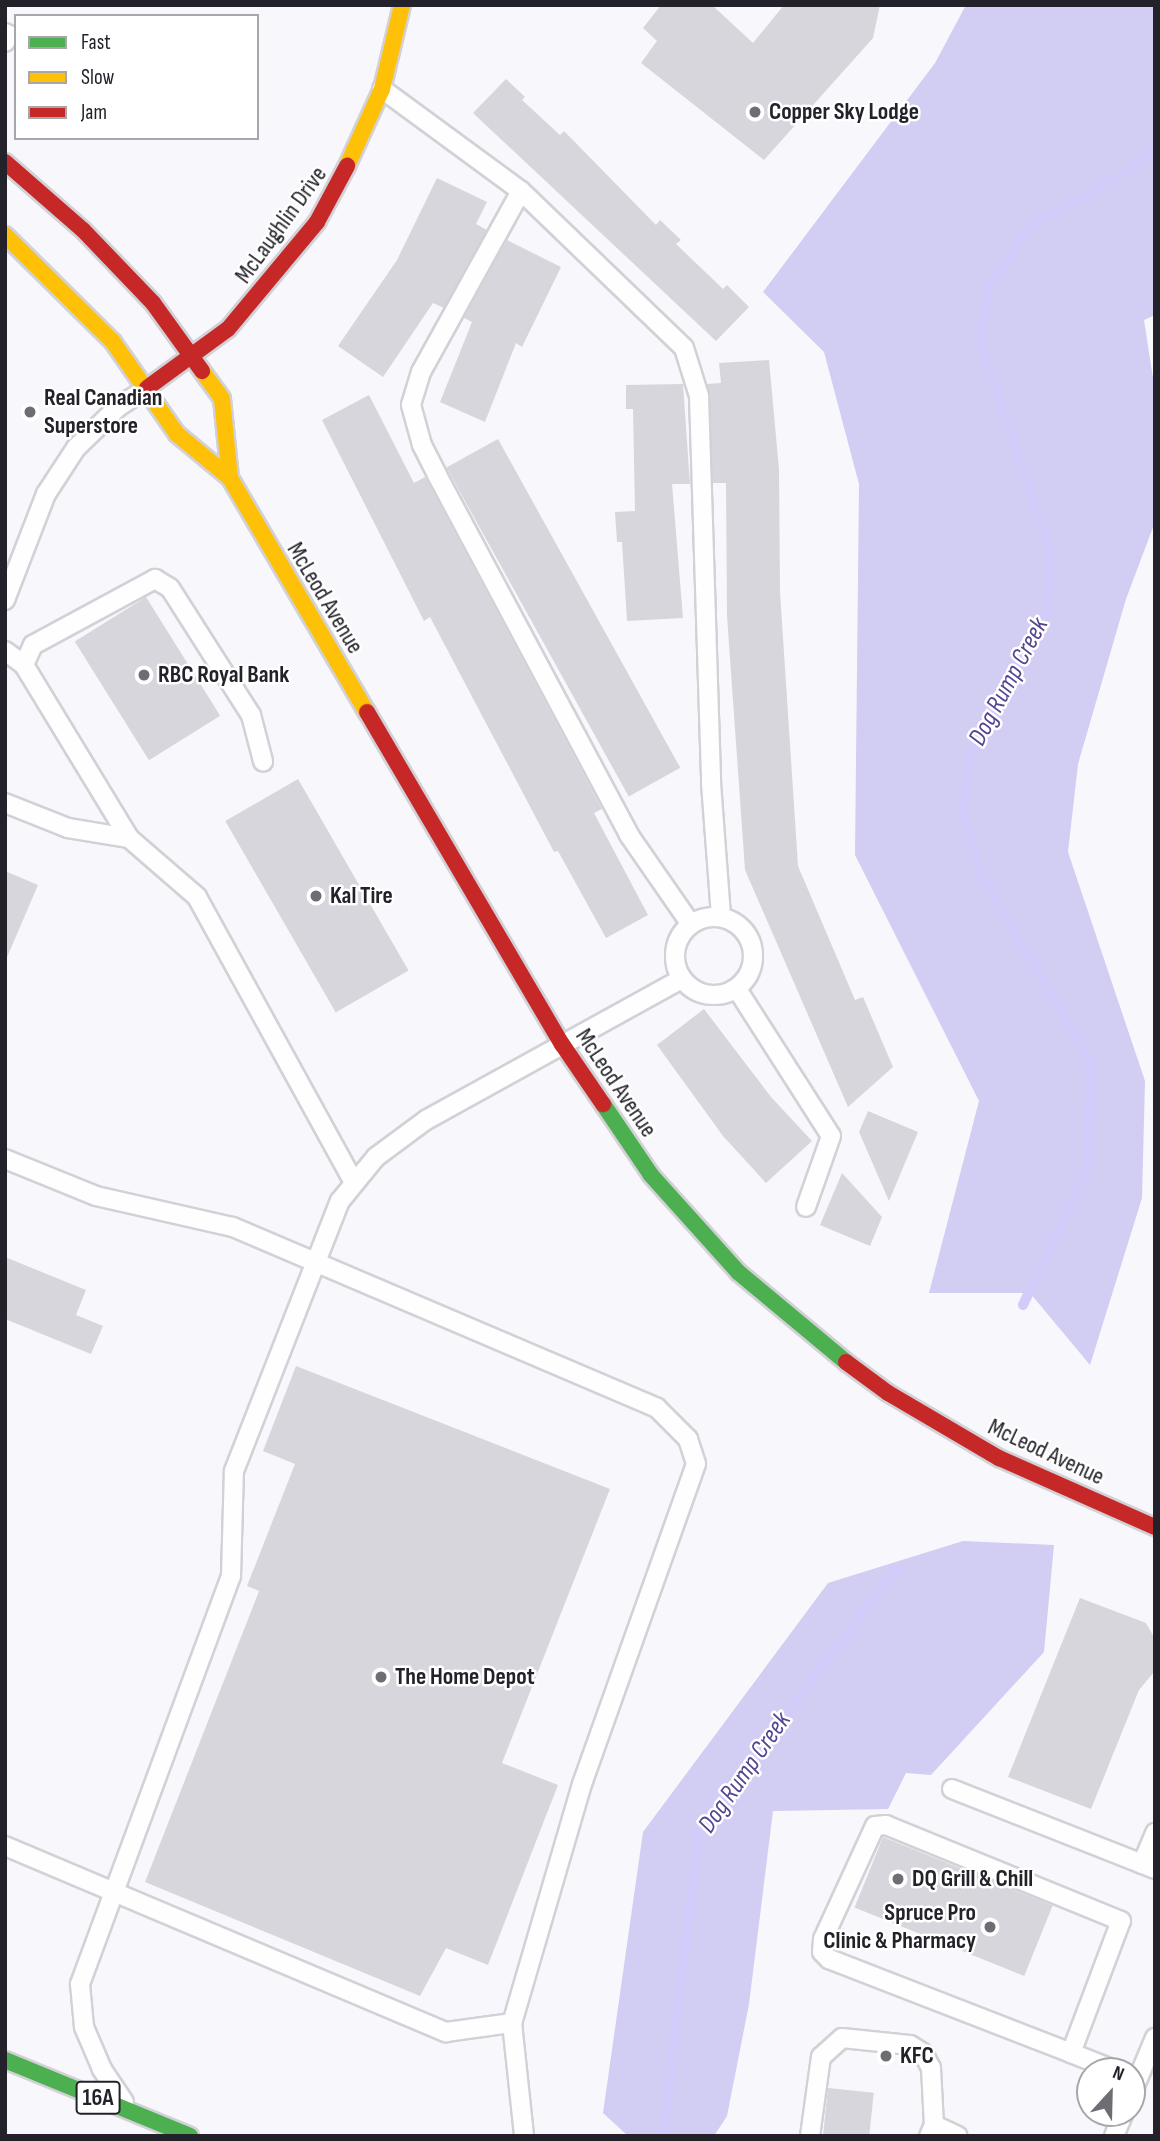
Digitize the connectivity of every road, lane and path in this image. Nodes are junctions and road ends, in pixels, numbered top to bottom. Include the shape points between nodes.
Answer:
1 (402, 5) edge
2 (5, 33) edge
3 (5, 42) edge
4 (382, 89) junction
5 (5, 162) edge
6 (521, 191) junction
7 (5, 235) edge
8 (193, 357) junction
9 (147, 388) junction
10 (230, 478) junction
11 (5, 600) edge
12 (5, 651) edge
13 (24, 665) junction
14 (263, 761) dead end
15 (5, 803) edge
16 (129, 838) junction
17 (721, 916) junction
18 (690, 923) junction
19 (680, 979) junction
20 (737, 989) junction
21 (562, 1044) junction
22 (5, 1160) edge
23 (354, 1182) junction
24 (806, 1207) dead end
25 (314, 1261) junction
26 (1155, 1527) edge
27 (952, 1789) dead end
28 (1155, 1833) edge
29 (5, 1846) edge
30 (1148, 1867) edge
31 (112, 1890) junction
32 (512, 2023) junction
33 (1155, 2038) edge
34 (1071, 2053) junction
35 (1081, 2057) edge
36 (1146, 2057) edge
37 (5, 2060) edge
38 (130, 2111) junction
39 (931, 2130) edge
40 (190, 2136) edge
41 (524, 2136) edge
42 (810, 2136) edge
43 (958, 2136) edge

1 - 4 street, McLaughlin Drive
2 - 3 lane via 9,35
4 - 6 lane
4 - 8 street, McLaughlin Drive via 347,173 317,222 256,300
5 - 8 street, McLeod Avenue via 83,230 145,293
6 - 17 lane via 684,348 699,396 712,810
6 - 18 lane via 421,372 411,405 436,475 623,823
7 - 9 street, McLeod Avenue via 113,342
8 - 9 street, McLaughlin Drive
8 - 10 street, McLeod Avenue via 222,398
9 - 10 street, McLeod Avenue via 177,434
9 - 11 lane via 118,407 76,448 46,494
10 - 21 street, McLeod Avenue
12 - 13 lane
13 - 14 lane via 33,645 155,579 170,587 251,715
13 - 16 lane
15 - 16 lane via 68,828
16 - 23 lane via 197,897
17 - 18 lane
17 - 20 lane via 747,933 752,953 754,963
18 - 19 lane via 673,949
19 - 20 lane via 707,997
19 - 21 lane
20 - 24 lane via 831,1136
21 - 23 lane via 426,1120 376,1157
21 - 26 street, McLeod Avenue via 651,1175 738,1272 816,1339 888,1393 999,1458
22 - 25 lane via 76,1190 210,1220
23 - 25 lane via 340,1201
25 - 31 lane via 234,1471 231,1576
25 - 32 lane via 657,1408 688,1439 696,1464 582,1784
27 - 30 lane
28 - 30 lane
29 - 31 lane
31 - 32 lane via 446,2032
31 - 38 lane via 80,1984 84,2028 102,2068
32 - 41 lane
33 - 36 lane
34 - 34 lane via 1121,1921 886,1825 875,1826 823,1939 822,1952 829,1959
34 - 35 lane
37 - 38 street, 16A
38 - 40 street, 16A
39 - 42 lane via 931,2068 923,2053 910,2045 842,2038 821,2057
39 - 43 lane

